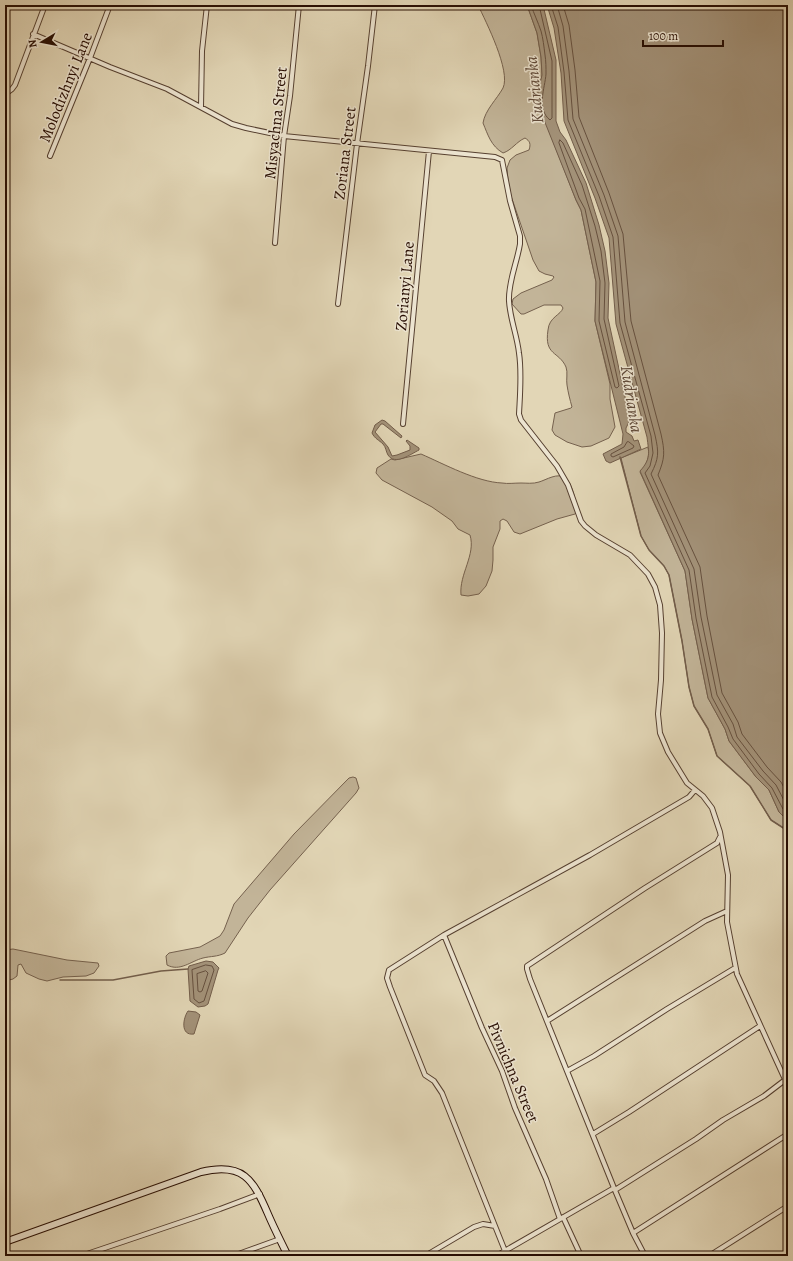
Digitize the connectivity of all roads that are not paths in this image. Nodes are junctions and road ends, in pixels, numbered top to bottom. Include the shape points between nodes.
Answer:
1 (45, 5) edge
2 (110, 5) edge
3 (207, 5) edge
4 (299, 5) edge
5 (375, 5) edge
6 (33, 34) junction
7 (90, 58) junction
8 (5, 94) edge
9 (201, 107) junction
10 (284, 136) junction
11 (356, 144) junction
12 (429, 150) junction
13 (50, 156) dead end
14 (275, 243) dead end
15 (338, 304) dead end
16 (403, 424) dead end
17 (695, 790) junction
18 (720, 836) junction
19 (726, 911) junction
20 (444, 935) junction
21 (735, 968) junction
22 (547, 1021) junction
23 (760, 1026) junction
24 (567, 1071) junction
25 (785, 1080) junction
26 (788, 1086) edge
27 (593, 1134) junction
28 (788, 1134) edge
29 (614, 1189) junction
30 (260, 1194) junction
31 (788, 1206) edge
32 (562, 1218) junction
33 (495, 1226) junction
34 (633, 1233) junction
35 (280, 1239) junction
36 (5, 1242) edge
37 (505, 1251) junction
38 (81, 1256) edge
39 (233, 1256) edge
40 (288, 1256) edge
41 (425, 1256) edge
42 (496, 1256) edge
43 (581, 1256) edge
44 (645, 1256) edge
45 (709, 1256) edge

1 - 6 street
2 - 7 street, Molodizhnyi Lane
3 - 9 street via 202,51
4 - 10 street, Misyachna Street
5 - 11 street, Zoriana Street
6 - 7 street
6 - 8 street via 15,85
7 - 9 street via 167,89
7 - 13 street, Molodizhnyi Lane
9 - 10 street via 232,124
10 - 11 street
10 - 14 street, Misyachna Street
11 - 12 street
11 - 15 street, Zoriana Street
12 - 16 street, Zorianyi Lane
12 - 17 street via 495,157 502,160 520,236 509,296 520,370 519,414 523,424 557,466 568,485 581,521 596,535 630,555 648,574 655,587 660,606 662,633 658,714 660,733 674,763 687,783
17 - 18 street via 712,808
17 - 20 street via 689,797 590,855
18 - 19 street via 728,875
18 - 22 street via 717,844 527,966
19 - 21 street
19 - 22 street via 705,921
20 - 32 street, Pivnichna Street
20 - 33 street via 389,970 387,978 425,1075 442,1093
21 - 23 street
21 - 24 street
22 - 24 street
23 - 25 street
23 - 27 street
24 - 27 street
25 - 26 street
25 - 29 street via 764,1096
27 - 29 street
28 - 34 street
29 - 32 street
29 - 34 street
30 - 35 street
30 - 36 street via 252,1181 237,1172 224,1169 209,1170
30 - 38 street
31 - 45 street
32 - 37 street
32 - 43 street, Pivnichna Street
33 - 37 street
33 - 41 street via 482,1224 474,1227
34 - 44 street
35 - 39 street
35 - 40 street
37 - 42 street

